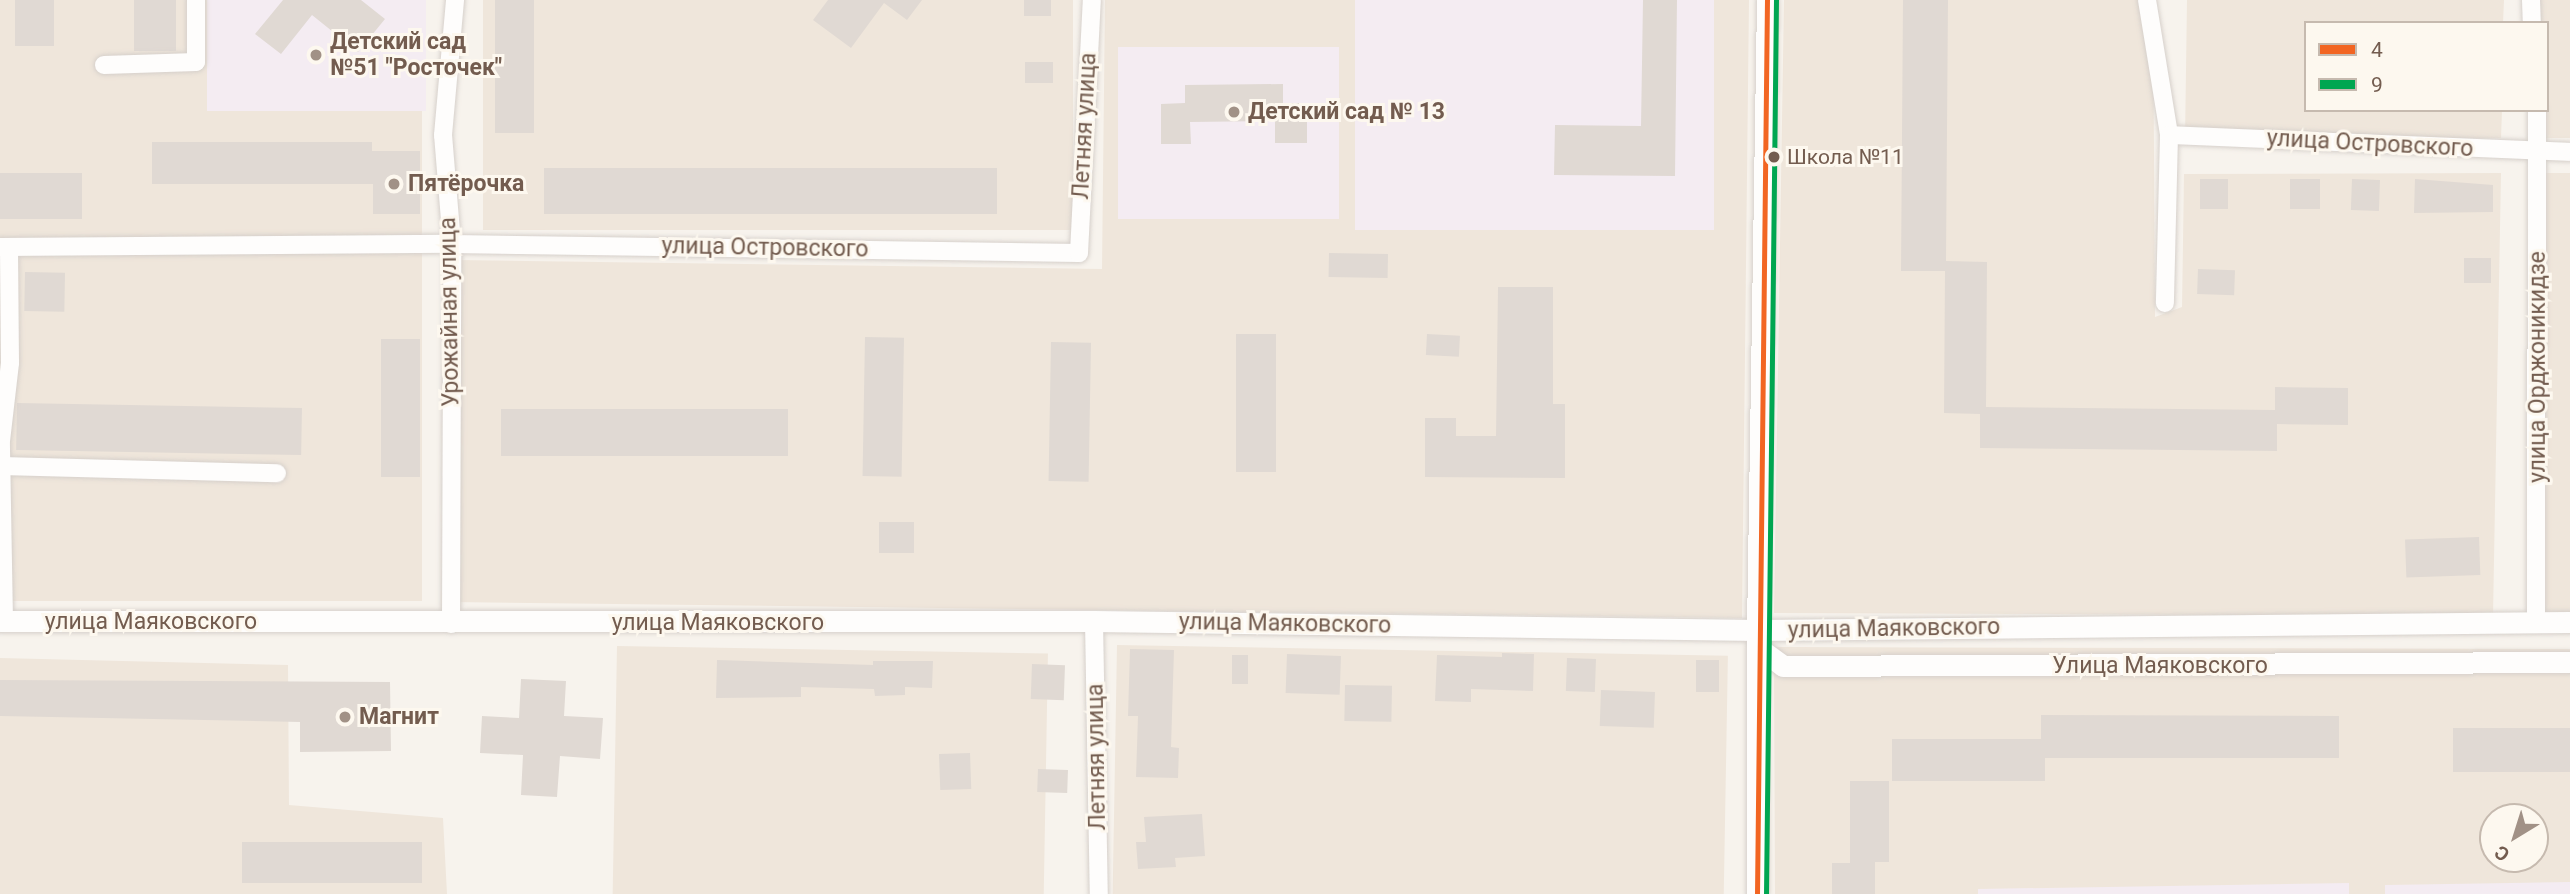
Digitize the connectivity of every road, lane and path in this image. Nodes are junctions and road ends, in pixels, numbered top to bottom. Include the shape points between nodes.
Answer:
1 (197, 0) edge
2 (455, 0) edge
3 (1092, 0) edge
4 (1767, 0) edge
5 (2147, 0) edge
6 (2531, 0) edge
7 (2532, 21) edge
8 (104, 65) dead end
9 (2537, 112) edge
10 (2169, 135) junction
11 (2539, 151) junction
12 (2570, 152) edge
13 (452, 244) junction
14 (5, 247) edge
15 (1079, 253) joint
16 (2165, 303) dead end
17 (1, 466) edge
18 (276, 473) dead end
19 (2, 621) edge
20 (1094, 621) junction
21 (2570, 622) edge
22 (2536, 623) junction
23 (450, 624) junction
24 (1757, 638) junction
25 (2570, 662) edge
26 (1099, 894) edge
27 (1757, 894) edge

1 - 8 street via 196,62
2 - 13 street, Урожайная улица via 443,135
3 - 15 street, Летняя улица
4 - 24 street
5 - 10 street
6 - 7 street
9 - 11 street, улица Орджоникидзе
10 - 11 street, улица Островского
10 - 16 street
11 - 12 street, улица Островского
11 - 22 street, улица Орджоникидзе
13 - 14 street, улица Островского
13 - 15 street, улица Островского
13 - 23 street, Урожайная улица
14 - 17 street via 10,363
17 - 18 street
17 - 19 street
19 - 23 street, улица Маяковского
20 - 23 street, улица Маяковского
20 - 24 street, улица Маяковского
20 - 26 street, Летняя улица
21 - 22 street, улица Маяковского
22 - 24 street, улица Маяковского
24 - 25 street, Улица Маяковского via 1783,666
24 - 27 street

